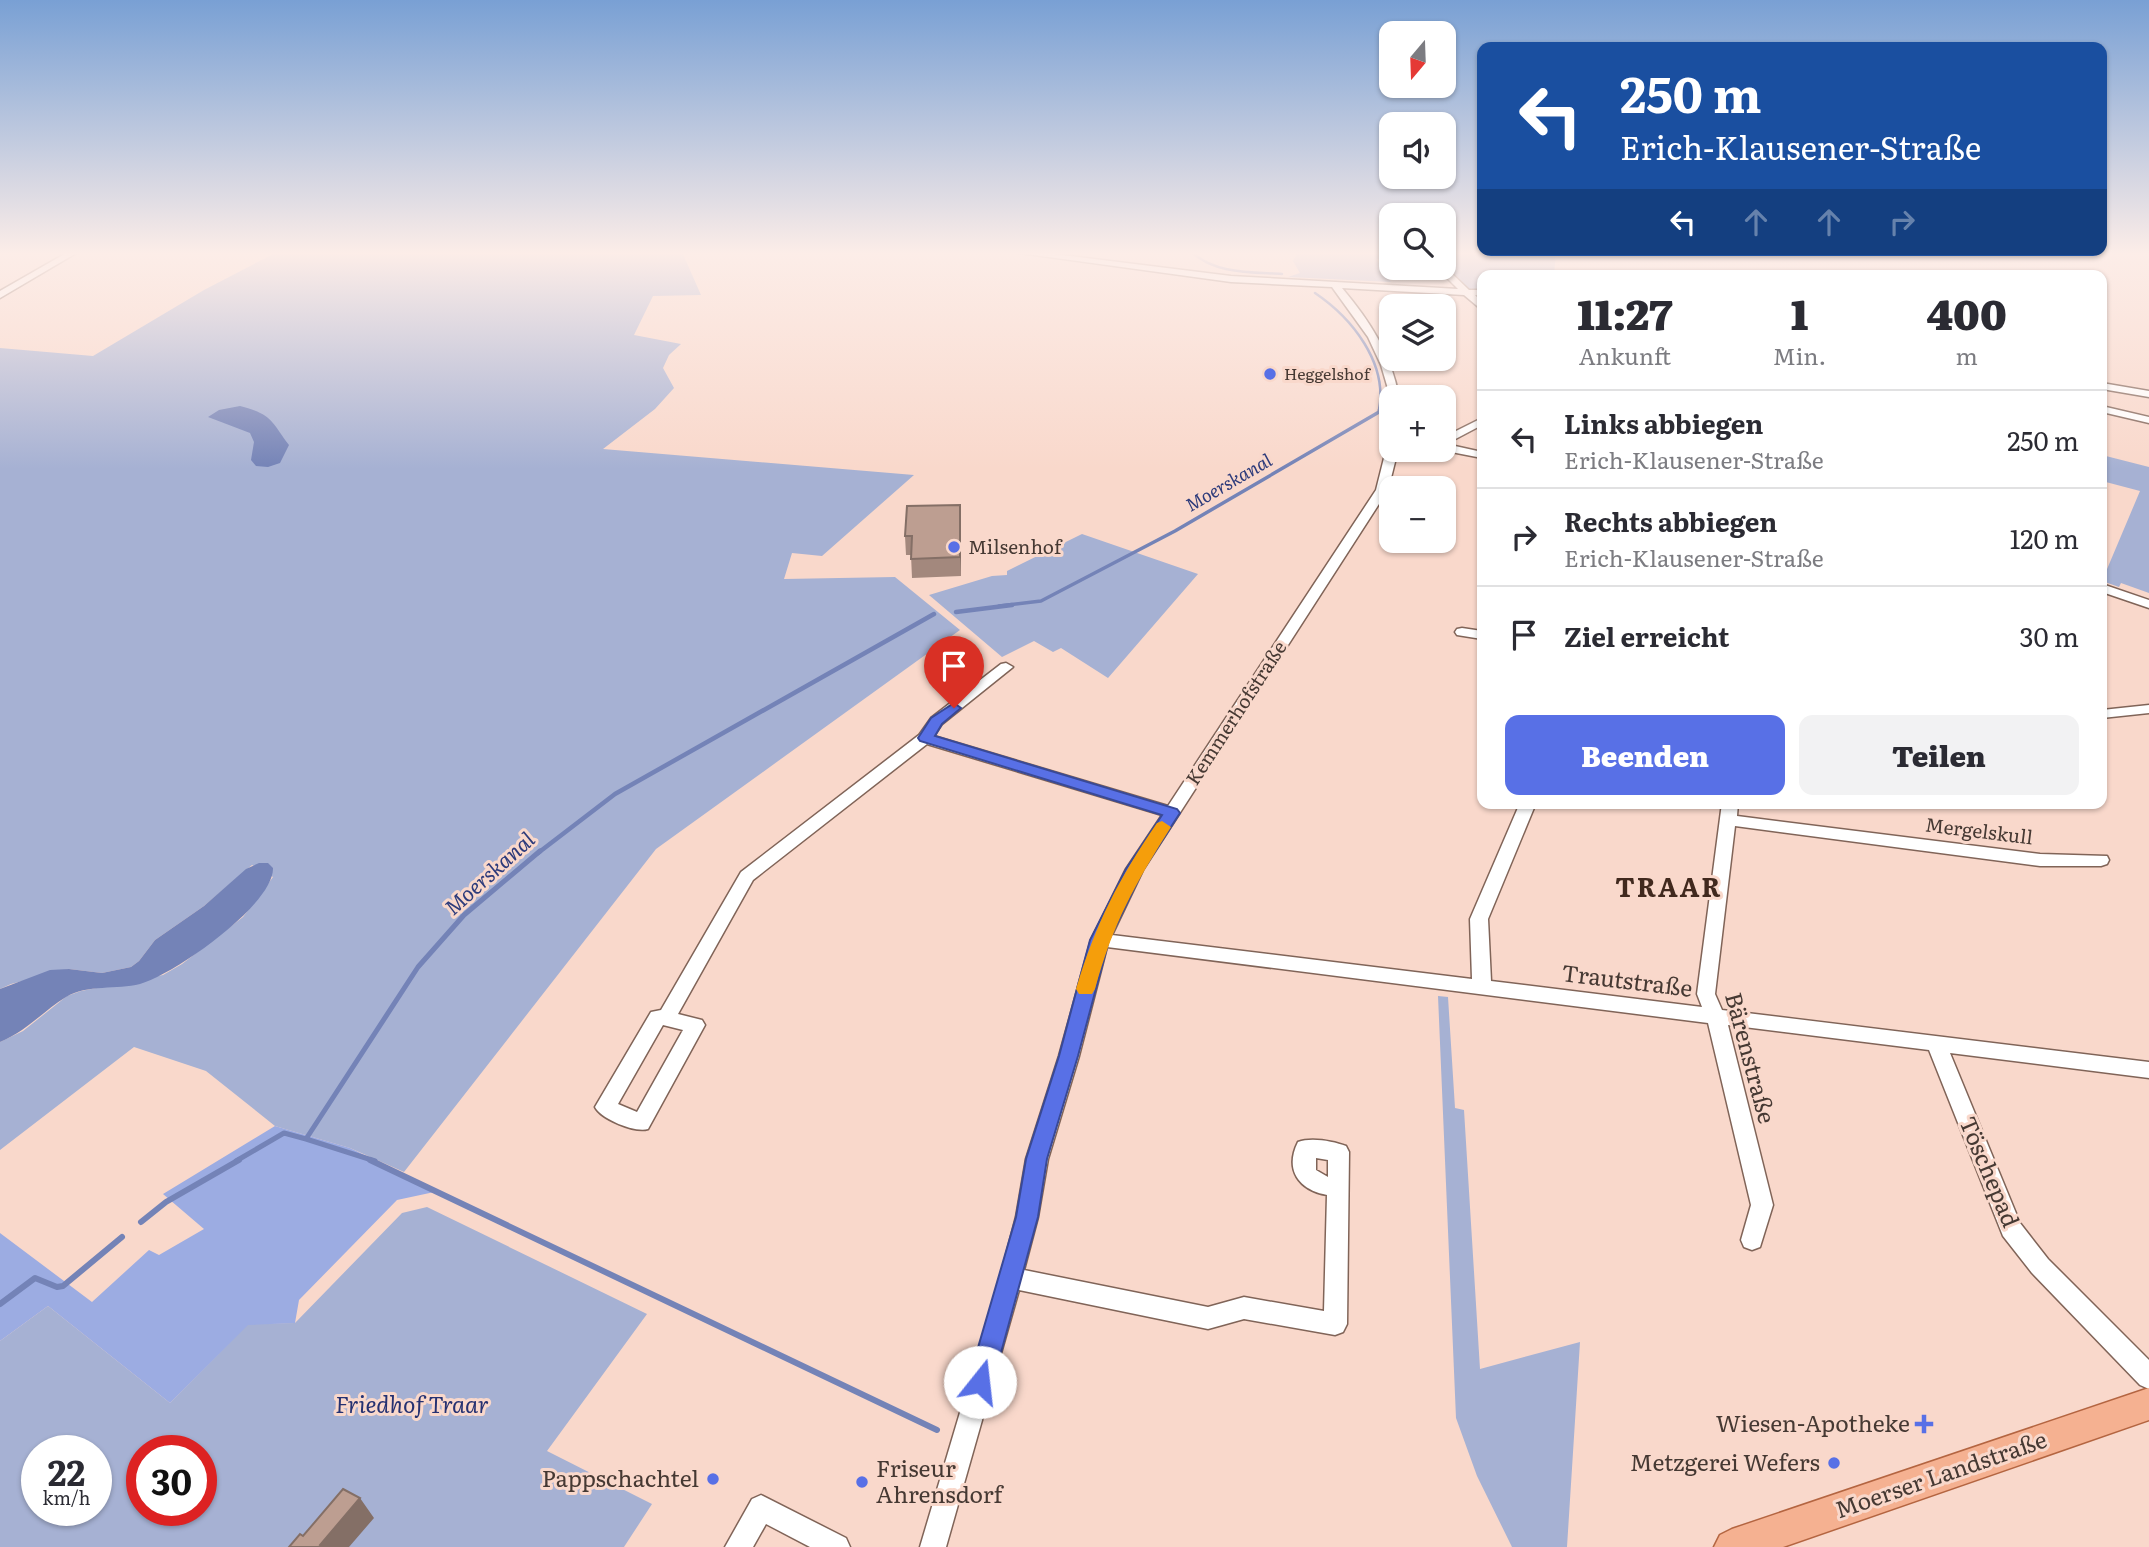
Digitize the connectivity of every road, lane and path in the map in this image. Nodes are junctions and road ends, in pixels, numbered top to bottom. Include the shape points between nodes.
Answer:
1 (1366, 324) edge
2 (1392, 385) edge
3 (2107, 387) edge
4 (2117, 389) junction
5 (2149, 394) edge
6 (2107, 408) edge
7 (2107, 414) edge
8 (2149, 420) edge
9 (1477, 424) edge
10 (1456, 435) edge
11 (1456, 450) edge
12 (1477, 454) edge
13 (1390, 462) edge
14 (2107, 589) edge
15 (2149, 604) edge
16 (1462, 632) dead end
17 (1477, 634) edge
18 (1006, 667) dead end
19 (2149, 709) edge
20 (2107, 713) edge
21 (925, 738) junction
22 (1525, 809) edge
23 (1729, 812) edge
24 (1172, 813) junction
25 (2101, 860) dead end
26 (1100, 940) junction
27 (1482, 988) junction
28 (1713, 1016) junction
29 (666, 1018) junction
30 (1937, 1045) junction
31 (2149, 1070) edge
32 (1338, 1188) dead end
33 (1752, 1240) dead end
34 (1011, 1278) junction
35 (2149, 1377) edge
36 (2149, 1404) edge
37 (1743, 1545) edge
38 (738, 1547) edge
39 (837, 1547) edge
40 (933, 1547) edge

1 - 2 street
3 - 4 street
4 - 5 street
4 - 6 street
7 - 8 street
9 - 10 street
11 - 12 street
13 - 24 street, Kemmerhofstraße via 1374,502
14 - 15 street
16 - 17 street
18 - 21 street via 936,721
19 - 20 street
21 - 24 street
21 - 29 street via 747,876
22 - 27 street via 1479,919
23 - 25 street, Mergelskull via 2040,860
23 - 28 street, Bärenstraße via 1706,994
24 - 26 street, Kemmerhofstraße via 1135,869
26 - 27 street, Trautstraße
26 - 34 street, Kemmerhofstraße via 1037,1159
27 - 28 street, Trautstraße
28 - 30 street, Trautstraße
28 - 33 street, Bärenstraße via 1720,1029 1762,1205
29 - 29 street via 695,1025 641,1123 605,1107 658,1017
30 - 31 street, Trautstraße
30 - 35 street, Töschepad via 2011,1229 2040,1266
32 - 34 street via 1335,1324 1244,1308 1200,1317
34 - 40 street, Kemmerhofstraße
36 - 37 main road, Moerser Landstraße
38 - 39 street via 761,1508

